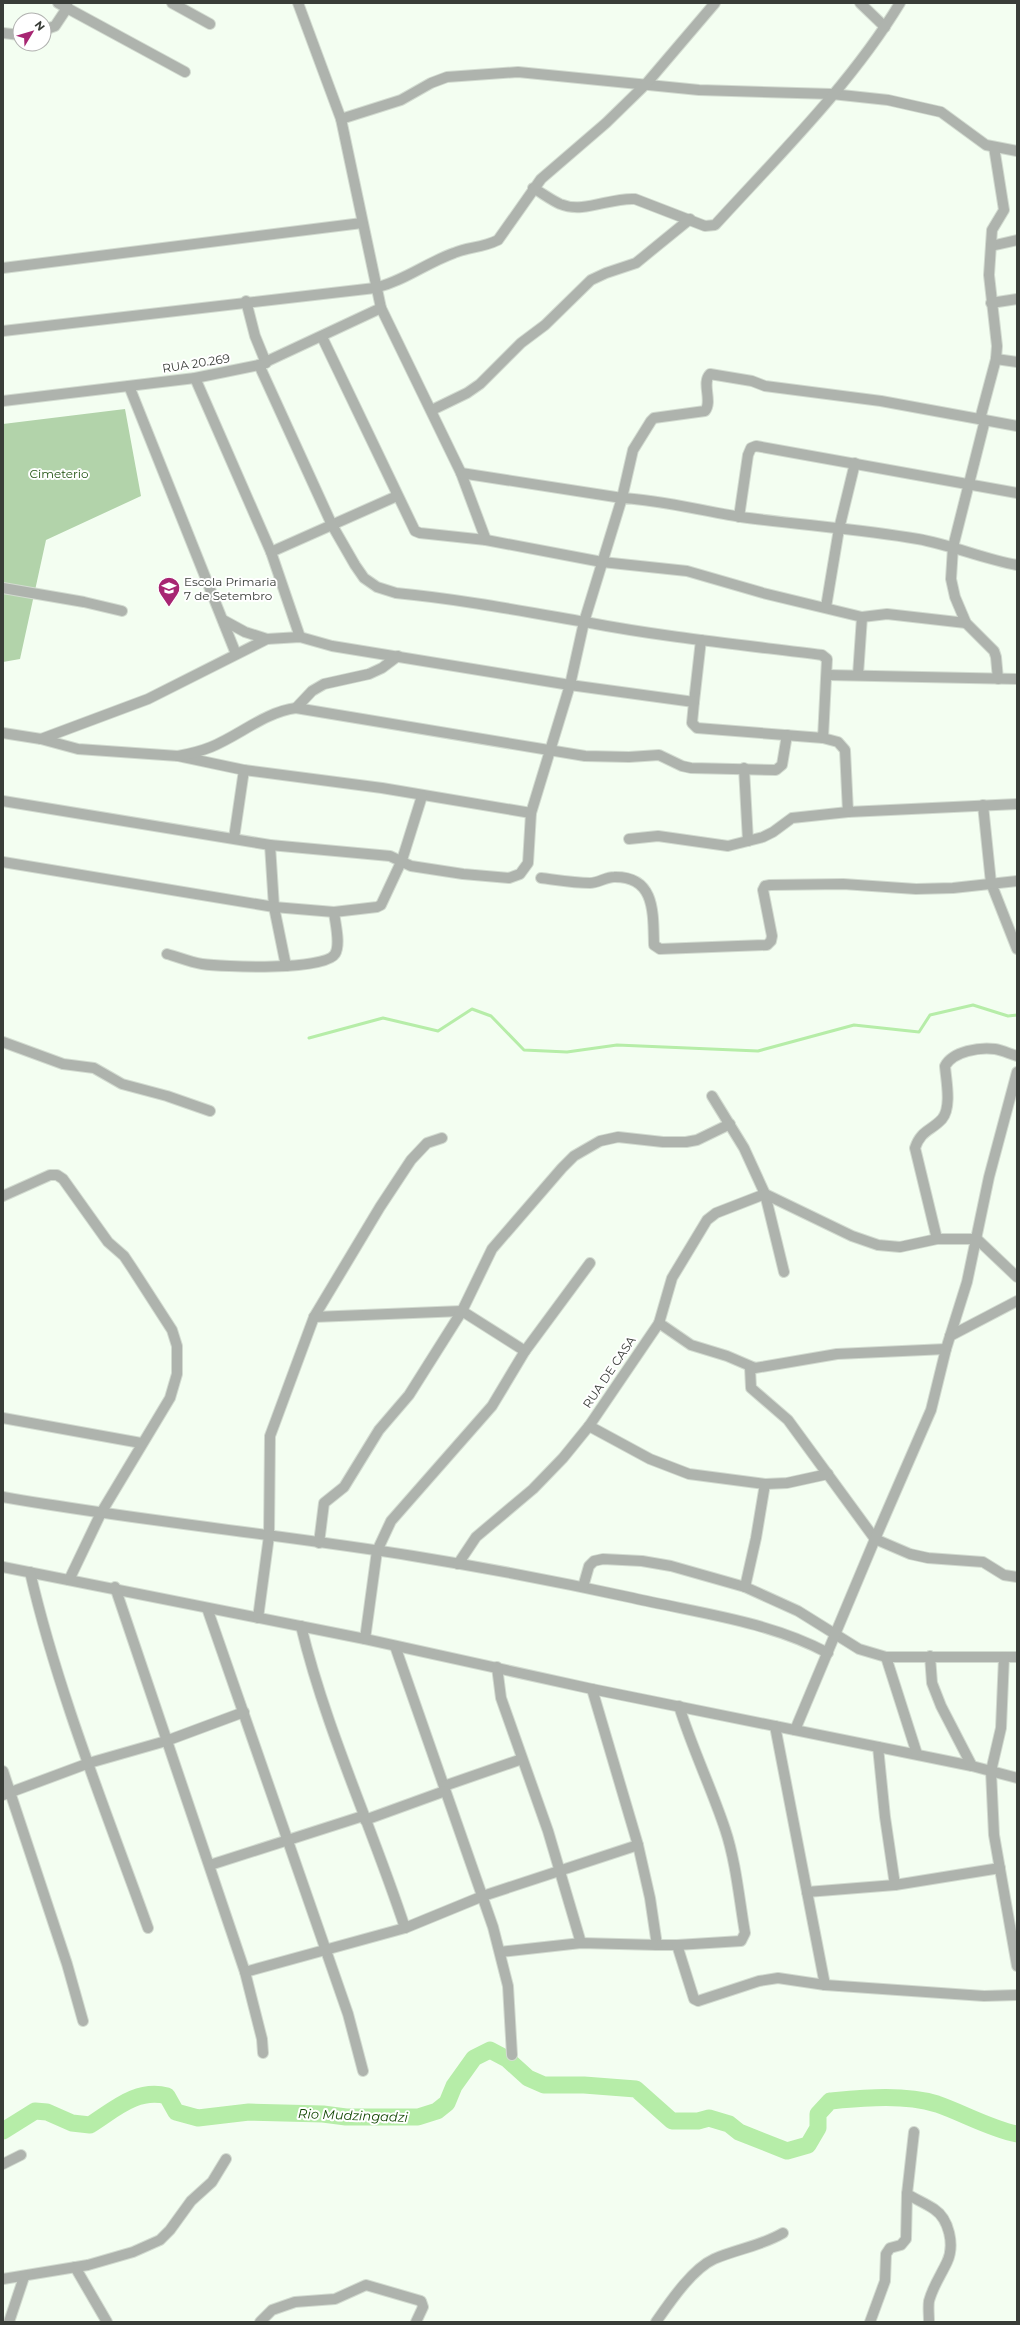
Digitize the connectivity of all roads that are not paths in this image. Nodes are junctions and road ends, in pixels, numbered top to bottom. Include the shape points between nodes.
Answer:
1 (172, 3) edge
2 (298, 3) edge
3 (715, 3) edge
4 (860, 3) edge
5 (900, 3) edge
6 (64, 5) edge
7 (210, 24) dead end
8 (52, 27) edge
9 (886, 27) junction
10 (185, 72) dead end
11 (646, 84) junction
12 (832, 94) junction
13 (341, 119) junction
14 (994, 147) junction
15 (1017, 151) edge
16 (533, 188) junction
17 (690, 219) junction
18 (362, 223) junction
19 (1017, 240) edge
20 (991, 246) junction
21 (3, 268) edge
22 (375, 288) junction
23 (1017, 299) edge
24 (246, 301) junction
25 (991, 303) junction
26 (381, 308) junction
27 (3, 331) edge
28 (322, 337) junction
29 (996, 359) junction
30 (1017, 362) edge
31 (262, 364) junction
32 (196, 378) junction
33 (129, 386) junction
34 (3, 401) edge
35 (432, 410) junction
36 (982, 419) junction
37 (1017, 426) edge
38 (855, 463) junction
39 (461, 473) junction
40 (969, 484) junction
41 (1017, 493) edge
42 (397, 496) junction
43 (622, 498) junction
44 (739, 517) junction
45 (332, 525) junction
46 (839, 529) junction
47 (486, 540) junction
48 (953, 546) junction
49 (272, 552) junction
50 (602, 562) junction
51 (1017, 565) edge
52 (3, 588) edge
53 (826, 608) junction
54 (122, 611) dead end
55 (862, 617) junction
56 (223, 620) junction
57 (584, 622) junction
58 (966, 623) junction
59 (300, 637) junction
60 (267, 639) junction
61 (701, 640) junction
62 (236, 654) junction
63 (398, 656) junction
64 (827, 675) junction
65 (858, 675) junction
66 (998, 679) junction
67 (1017, 679) edge
68 (570, 686) junction
69 (694, 702) junction
70 (296, 708) junction
71 (3, 734) edge
72 (787, 735) junction
73 (823, 738) junction
74 (41, 739) junction
75 (550, 749) junction
76 (178, 756) junction
77 (744, 768) junction
78 (244, 770) junction
79 (422, 796) junction
80 (3, 801) edge
81 (1017, 804) edge
82 (983, 805) junction
83 (848, 812) junction
84 (531, 813) junction
85 (234, 838) junction
86 (629, 839) dead end
87 (748, 841) junction
88 (270, 846) junction
89 (402, 860) junction
90 (3, 862) edge
91 (541, 878) dead end
92 (1017, 881) edge
93 (991, 883) junction
94 (274, 907) junction
95 (334, 912) junction
96 (1017, 949) edge
97 (167, 954) dead end
98 (286, 966) junction
99 (3, 1042) edge
100 (1017, 1056) edge
101 (1017, 1072) edge
102 (712, 1096) dead end
103 (210, 1111) dead end
104 (730, 1124) junction
105 (442, 1138) dead end
106 (765, 1194) junction
107 (3, 1196) edge
108 (937, 1239) junction
109 (977, 1239) junction
110 (590, 1263) dead end
111 (784, 1272) dead end
112 (1017, 1277) edge
113 (1017, 1301) edge
114 (462, 1311) junction
115 (314, 1317) junction
116 (659, 1323) junction
117 (950, 1336) junction
118 (946, 1349) junction
119 (525, 1351) junction
120 (750, 1367) junction
121 (3, 1418) edge
122 (589, 1426) junction
123 (141, 1444) junction
124 (828, 1474) junction
125 (765, 1484) junction
126 (3, 1497) edge
127 (101, 1514) junction
128 (269, 1536) junction
129 (874, 1539) junction
130 (318, 1543) junction
131 (377, 1551) junction
132 (458, 1564) junction
133 (3, 1566) edge
134 (30, 1572) junction
135 (1017, 1577) edge
136 (69, 1580) junction
137 (745, 1586) junction
138 (114, 1587) junction
139 (583, 1587) junction
140 (207, 1608) junction
141 (258, 1618) junction
142 (301, 1626) junction
143 (835, 1635) junction
144 (365, 1639) junction
145 (395, 1646) junction
146 (828, 1652) junction
147 (930, 1656) junction
148 (886, 1657) junction
149 (1004, 1657) junction
150 (1017, 1657) edge
151 (497, 1667) junction
152 (592, 1689) junction
153 (679, 1706) junction
154 (244, 1712) junction
155 (775, 1726) junction
156 (796, 1730) junction
157 (166, 1741) junction
158 (878, 1746) junction
159 (917, 1754) junction
160 (522, 1759) junction
161 (89, 1763) junction
162 (972, 1766) junction
163 (991, 1771) junction
164 (3, 1772) edge
165 (1017, 1778) edge
166 (444, 1788) junction
167 (7, 1793) edge
168 (364, 1818) junction
169 (288, 1841) junction
170 (638, 1845) junction
171 (210, 1865) junction
172 (1000, 1868) junction
173 (560, 1871) junction
174 (895, 1884) junction
175 (807, 1892) junction
176 (483, 1896) junction
177 (148, 1928) dead end
178 (405, 1928) junction
179 (581, 1943) junction
180 (657, 1945) junction
181 (677, 1945) junction
182 (325, 1949) junction
183 (500, 1952) junction
184 (1017, 1966) edge
185 (245, 1972) junction
186 (825, 1984) junction
187 (1017, 1995) edge
188 (82, 2022) dead end
189 (263, 2053) dead end
190 (512, 2055) dead end
191 (363, 2071) dead end
192 (914, 2132) dead end
193 (21, 2155) dead end
194 (226, 2159) dead end
195 (3, 2164) edge
196 (907, 2194) junction
197 (783, 2233) dead end
198 (75, 2267) junction
199 (24, 2277) junction
200 (3, 2279) edge
201 (10, 2322) edge
202 (107, 2322) edge
203 (260, 2322) edge
204 (416, 2322) edge
205 (656, 2322) edge
206 (870, 2322) edge
207 (929, 2322) edge

1 - 7 street
2 - 13 street
3 - 11 street
4 - 9 street
5 - 9 street
6 - 8 street via 55,26
6 - 10 street
9 - 12 street
11 - 12 street via 699,90
11 - 13 street via 518,72 447,77 401,100
11 - 16 street
12 - 14 street via 888,100 941,112 980,141
12 - 17 street via 715,225 705,226
13 - 18 street
14 - 15 street
14 - 20 street via 1004,210 992,230
16 - 17 street via 561,204 574,207 629,199
16 - 22 street via 498,240 474,249 456,252 427,264 400,281
17 - 35 street via 636,263 606,272 591,280 480,384
18 - 21 street
18 - 22 street
19 - 20 street
20 - 25 street
22 - 24 street
22 - 26 street
23 - 25 street
24 - 27 street
24 - 31 street
25 - 29 street via 997,346
26 - 28 street, RUA 20.269
26 - 35 street
28 - 31 street, RUA 20.269
28 - 42 street
29 - 30 street
29 - 36 street
31 - 32 street, RUA 20.269
31 - 45 street
32 - 33 street, RUA 20.269
32 - 49 street
33 - 34 street, RUA 20.269
33 - 56 street
35 - 39 street
36 - 37 street
36 - 40 street
36 - 43 street via 765,386 752,381 710,374 706,378 708,406 705,411 654,418 633,450
38 - 40 street
38 - 44 street via 756,446 751,448
38 - 46 street
39 - 43 street
39 - 47 street
40 - 41 street
40 - 48 street
42 - 45 street
42 - 47 street via 410,524 420,534
43 - 44 street via 668,503
43 - 50 street
44 - 46 street
45 - 49 street
45 - 57 street via 364,578 377,587 396,594 544,613
46 - 48 street
46 - 53 street
47 - 50 street
48 - 51 street via 986,559
48 - 58 street via 951,579 955,597
49 - 59 street
50 - 53 street via 688,571
50 - 57 street
52 - 54 street
53 - 55 street
55 - 58 street via 887,614
55 - 65 street
56 - 60 street via 245,632
56 - 62 street
57 - 61 street
57 - 68 street
58 - 66 street via 994,651
59 - 60 street
59 - 63 street via 332,646
60 - 62 street
61 - 64 street via 822,655 827,659
61 - 69 street
62 - 74 street via 148,699
63 - 68 street
63 - 70 street via 369,674 324,684 312,691
64 - 65 street
64 - 73 street
65 - 66 street
66 - 67 street
68 - 69 street
68 - 75 street
69 - 72 street via 692,723 697,728
70 - 75 street
70 - 76 street via 286,709 268,717 211,747
71 - 74 street
72 - 73 street
72 - 77 street via 780,768
73 - 83 street via 838,742 845,750
74 - 76 street via 78,749
75 - 77 street via 585,756 659,755 691,768
75 - 84 street
76 - 78 street
77 - 87 street
78 - 79 street
78 - 85 street
79 - 84 street
79 - 89 street
80 - 85 street
81 - 82 street
82 - 83 street
82 - 93 street
83 - 87 street via 792,818 773,832
84 - 89 street via 528,863 520,874 510,878 411,866
85 - 88 street
86 - 87 street via 658,836 721,847
88 - 89 street via 390,856
88 - 94 street
89 - 95 street via 381,905
90 - 94 street
91 - 93 street via 592,883 612,876 630,878 641,885 650,897 654,945 660,949 766,945 772,936 763,890 765,886 770,885 843,884 916,889
92 - 93 street
93 - 96 street
94 - 95 street
94 - 98 street
95 - 98 street via 337,948 334,956 312,964
97 - 98 street via 200,964
99 - 103 street via 63,1064 94,1068 127,1086
100 - 108 street via 995,1049 974,1050 948,1060 945,1066 946,1110 942,1118 921,1134 915,1148
101 - 109 street via 989,1177
102 - 104 street
104 - 106 street
104 - 114 street via 697,1140 686,1142 655,1142 618,1137 600,1141 574,1156 492,1249
105 - 115 street via 427,1143 411,1160 371,1220
106 - 108 street via 878,1246 900,1247
106 - 111 street
106 - 116 street, RUA DE CASA via 722,1210 707,1220 672,1278
107 - 123 street via 50,1175 57,1175 63,1179 108,1242 128,1262 172,1330 177,1346 174,1389
108 - 109 street
109 - 112 street
109 - 117 street
110 - 119 street
113 - 117 street
114 - 115 street
114 - 119 street
114 - 130 street via 409,1395 379,1430 352,1476 344,1487 324,1503
115 - 128 street via 270,1436
116 - 120 street via 686,1342
116 - 122 street, RUA DE CASA
117 - 118 street
118 - 120 street via 837,1354
118 - 129 street via 931,1410
119 - 131 street via 492,1406 391,1521
120 - 124 street via 751,1388 788,1420
121 - 123 street
122 - 125 street via 674,1470
122 - 132 street, RUA DE CASA via 563,1458 533,1488 476,1537
123 - 127 street
124 - 125 street via 786,1483
124 - 129 street
125 - 137 street
126 - 127 street
127 - 128 street
127 - 136 street
128 - 130 street
128 - 141 street
129 - 135 street via 910,1554 928,1558 983,1562 1004,1575
129 - 143 street
130 - 131 street
131 - 132 street
131 - 144 street
132 - 139 street
133 - 134 street
134 - 136 street
134 - 161 street via 41,1618
136 - 138 street
137 - 139 street via 671,1566 642,1561 603,1559 594,1561 589,1566
137 - 143 street via 798,1611
138 - 140 street
138 - 157 street
139 - 146 street via 756,1625
140 - 141 street
140 - 154 street
141 - 142 street
142 - 144 street
142 - 168 street via 318,1688
143 - 146 street
143 - 148 street via 859,1649
144 - 145 street
145 - 151 street
145 - 166 street
146 - 156 street
147 - 148 street
147 - 149 street
147 - 162 street via 932,1683
148 - 159 street
149 - 150 street
149 - 163 street via 1001,1728
151 - 152 street
151 - 160 street via 501,1698
152 - 153 street
152 - 170 street
153 - 155 street
153 - 181 street via 690,1742 729,1842 745,1933 741,1941
154 - 157 street
154 - 169 street
155 - 156 street
155 - 175 street
156 - 158 street
157 - 161 street
157 - 171 street
158 - 159 street
158 - 174 street
159 - 162 street
160 - 166 street
160 - 173 street
161 - 167 street
161 - 177 street
162 - 163 street
163 - 165 street
163 - 172 street via 994,1835
164 - 167 street
166 - 168 street
166 - 176 street
167 - 188 street via 67,1964
168 - 169 street
168 - 178 street
169 - 171 street
169 - 182 street
170 - 173 street
170 - 180 street
171 - 185 street
172 - 174 street
172 - 184 street
173 - 176 street
173 - 179 street
174 - 175 street
175 - 186 street
176 - 178 street
176 - 183 street
178 - 182 street
179 - 180 street
179 - 183 street
180 - 181 street
181 - 186 street via 691,1995 698,2001 759,1980 778,1978
182 - 185 street
182 - 191 street via 348,2014
183 - 190 street via 508,1986
185 - 189 street via 262,2039
186 - 187 street via 984,1996
192 - 196 street
193 - 195 street
194 - 198 street via 212,2182 191,2201 160,2240 133,2252
196 - 206 street via 906,2239 901,2245 890,2248 886,2254 885,2281
196 - 207 street via 934,2209 948,2226 948,2260 936,2280 929,2302
197 - 205 street via 757,2246 713,2260 689,2279
198 - 199 street
198 - 202 street
199 - 200 street
199 - 201 street
203 - 204 street via 272,2310 295,2302 335,2299 366,2285 421,2301 423,2307

